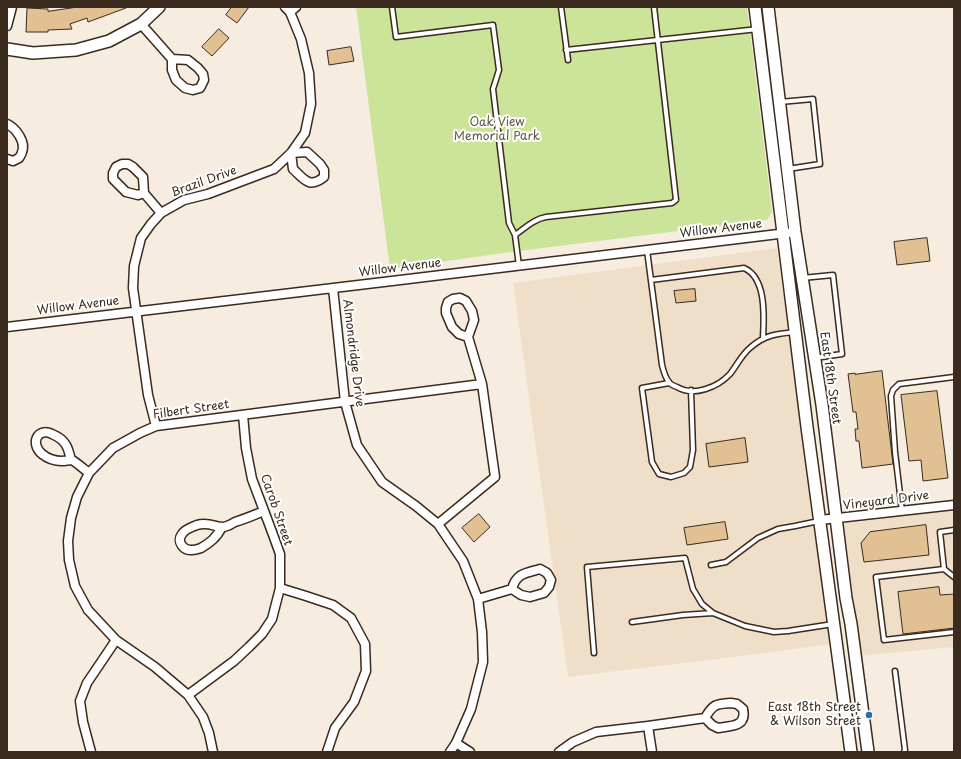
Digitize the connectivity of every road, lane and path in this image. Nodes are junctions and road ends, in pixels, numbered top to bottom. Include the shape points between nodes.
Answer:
1 (12, 7) edge
2 (159, 7) edge
3 (392, 7) edge
4 (561, 7) edge
5 (654, 7) edge
6 (756, 7) edge
7 (768, 7) edge
8 (290, 9) edge
9 (142, 24) junction
10 (7, 26) edge
11 (758, 29) junction
12 (658, 40) junction
13 (7, 49) edge
14 (566, 50) junction
15 (172, 59) junction
16 (568, 60) dead end
17 (779, 102) junction
18 (7, 124) edge
19 (7, 159) edge
20 (787, 169) junction
21 (144, 193) dead end
22 (161, 212) junction
23 (795, 232) junction
24 (783, 233) junction
25 (515, 235) junction
26 (647, 250) junction
27 (519, 266) junction
28 (802, 278) junction
29 (651, 280) junction
30 (333, 288) junction
31 (137, 312) junction
32 (7, 327) edge
33 (795, 331) junction
34 (468, 337) junction
35 (763, 338) junction
36 (815, 358) junction
37 (954, 377) edge
38 (669, 382) junction
39 (482, 384) junction
40 (691, 390) junction
41 (345, 402) junction
42 (243, 415) junction
43 (156, 426) junction
44 (71, 460) junction
45 (89, 473) junction
46 (954, 504) edge
47 (264, 511) junction
48 (902, 511) junction
49 (836, 518) junction
50 (820, 520) junction
51 (438, 524) junction
52 (222, 527) junction
53 (954, 530) edge
54 (711, 565) dead end
55 (944, 569) junction
56 (954, 577) edge
57 (280, 588) junction
58 (512, 589) junction
59 (478, 599) junction
60 (713, 613) junction
61 (632, 622) dead end
62 (833, 624) junction
63 (954, 632) edge
64 (116, 640) junction
65 (594, 653) dead end
66 (895, 671) dead end
67 (188, 695) junction
68 (705, 718) junction
69 (648, 726) junction
70 (456, 743) junction
71 (91, 752) edge
72 (213, 752) edge
73 (328, 752) edge
74 (450, 752) edge
75 (470, 752) edge
76 (559, 752) edge
77 (652, 752) edge
78 (851, 752) edge
79 (868, 752) edge
80 (904, 752) edge

1 - 10 street
2 - 9 main road
3 - 25 lane via 396,37 493,25 499,70 493,88 509,223
4 - 14 lane
5 - 12 lane
6 - 11 main road
7 - 17 main road, East 18th Street
8 - 22 street, Brazil Drive via 301,39 309,73 311,104 305,134 291,154 274,169 208,194 184,200
9 - 13 main road via 109,41 76,50 33,53
9 - 15 street
11 - 12 lane
11 - 24 main road
12 - 14 lane
12 - 25 lane via 676,200 672,203 539,218
14 - 16 lane
15 - 15 street via 172,70 176,80 185,88 200,88 204,80 198,68 188,60
17 - 20 main road, East 18th Street
17 - 20 lane via 813,99 820,164
18 - 19 street via 16,131 23,146 19,158
20 - 23 main road, East 18th Street
21 - 22 street
22 - 31 street, Brazil Drive via 141,238 134,266 133,288
23 - 24 street, Willow Avenue
23 - 28 main road, East 18th Street
24 - 26 street, Willow Avenue
24 - 33 main road
25 - 27 lane
26 - 27 street, Willow Avenue
26 - 29 lane
27 - 30 street, Willow Avenue
28 - 36 main road, East 18th Street
28 - 36 lane via 833,275 842,354
29 - 35 lane via 744,268 749,270 760,288 763,301
29 - 38 lane via 662,365
30 - 31 street, Willow Avenue
30 - 41 street, Almondridge Drive
31 - 32 street, Willow Avenue
31 - 43 street, Brazil Drive via 148,395
33 - 35 lane
33 - 50 main road
34 - 34 street via 474,320 472,311 466,301 460,298 453,299 448,302 446,313 452,327
34 - 39 street
35 - 40 lane via 750,347 730,374 717,385 699,391
36 - 49 main road, East 18th Street
37 - 48 lane via 900,384 893,390 891,396 894,445
38 - 40 lane via 682,390
38 - 40 lane via 642,388 652,462 659,474 671,477 684,473 690,467 693,450
39 - 41 street, Filbert Street
39 - 51 street via 495,477
41 - 42 street, Filbert Street
41 - 51 street, Almondridge Drive via 357,445 382,482
42 - 43 street, Filbert Street
42 - 47 street, Carob Street via 252,479
43 - 45 street, Filbert Street via 113,448
44 - 44 street via 64,442 53,434 46,432 36,438 38,451 51,460
44 - 45 street
45 - 64 street, Filbert Street via 77,497 71,518 69,560 75,586 88,610
46 - 48 street, Vineyard Drive
47 - 52 street
47 - 57 street, Carob Street via 280,554
48 - 49 street, Vineyard Drive
49 - 50 street, Vineyard Drive
49 - 79 main road, East 18th Street
50 - 54 lane via 778,529 758,538 726,562
50 - 62 main road
51 - 59 street, Almondridge Drive via 463,561
52 - 52 street via 204,523 185,530 181,535 181,544 188,551 195,550 211,542
53 - 55 lane via 940,532
55 - 56 lane
55 - 63 lane via 876,577 884,640
57 - 67 street, Carob Street via 272,619 262,634 249,648
57 - 73 street via 333,606 351,618 365,644 366,671 354,702 335,728
58 - 58 street via 522,596 530,597 544,593 551,580 547,573 540,569 522,574 514,581
58 - 59 street
59 - 70 street, Almondridge Drive via 483,662 471,709
60 - 61 lane
60 - 62 lane via 745,626 774,632
60 - 65 lane via 702,604 692,589 685,558 587,567
62 - 78 main road
64 - 67 street, Filbert Street via 155,667
64 - 71 street via 87,683 80,701 82,722
66 - 80 lane
67 - 72 street, Filbert Street via 204,717
68 - 68 street via 718,728 737,725 744,715 743,709 737,704 717,704 710,709
68 - 69 street
69 - 76 street via 596,732 573,742
69 - 77 street
70 - 74 street, Almondridge Drive
70 - 75 street

